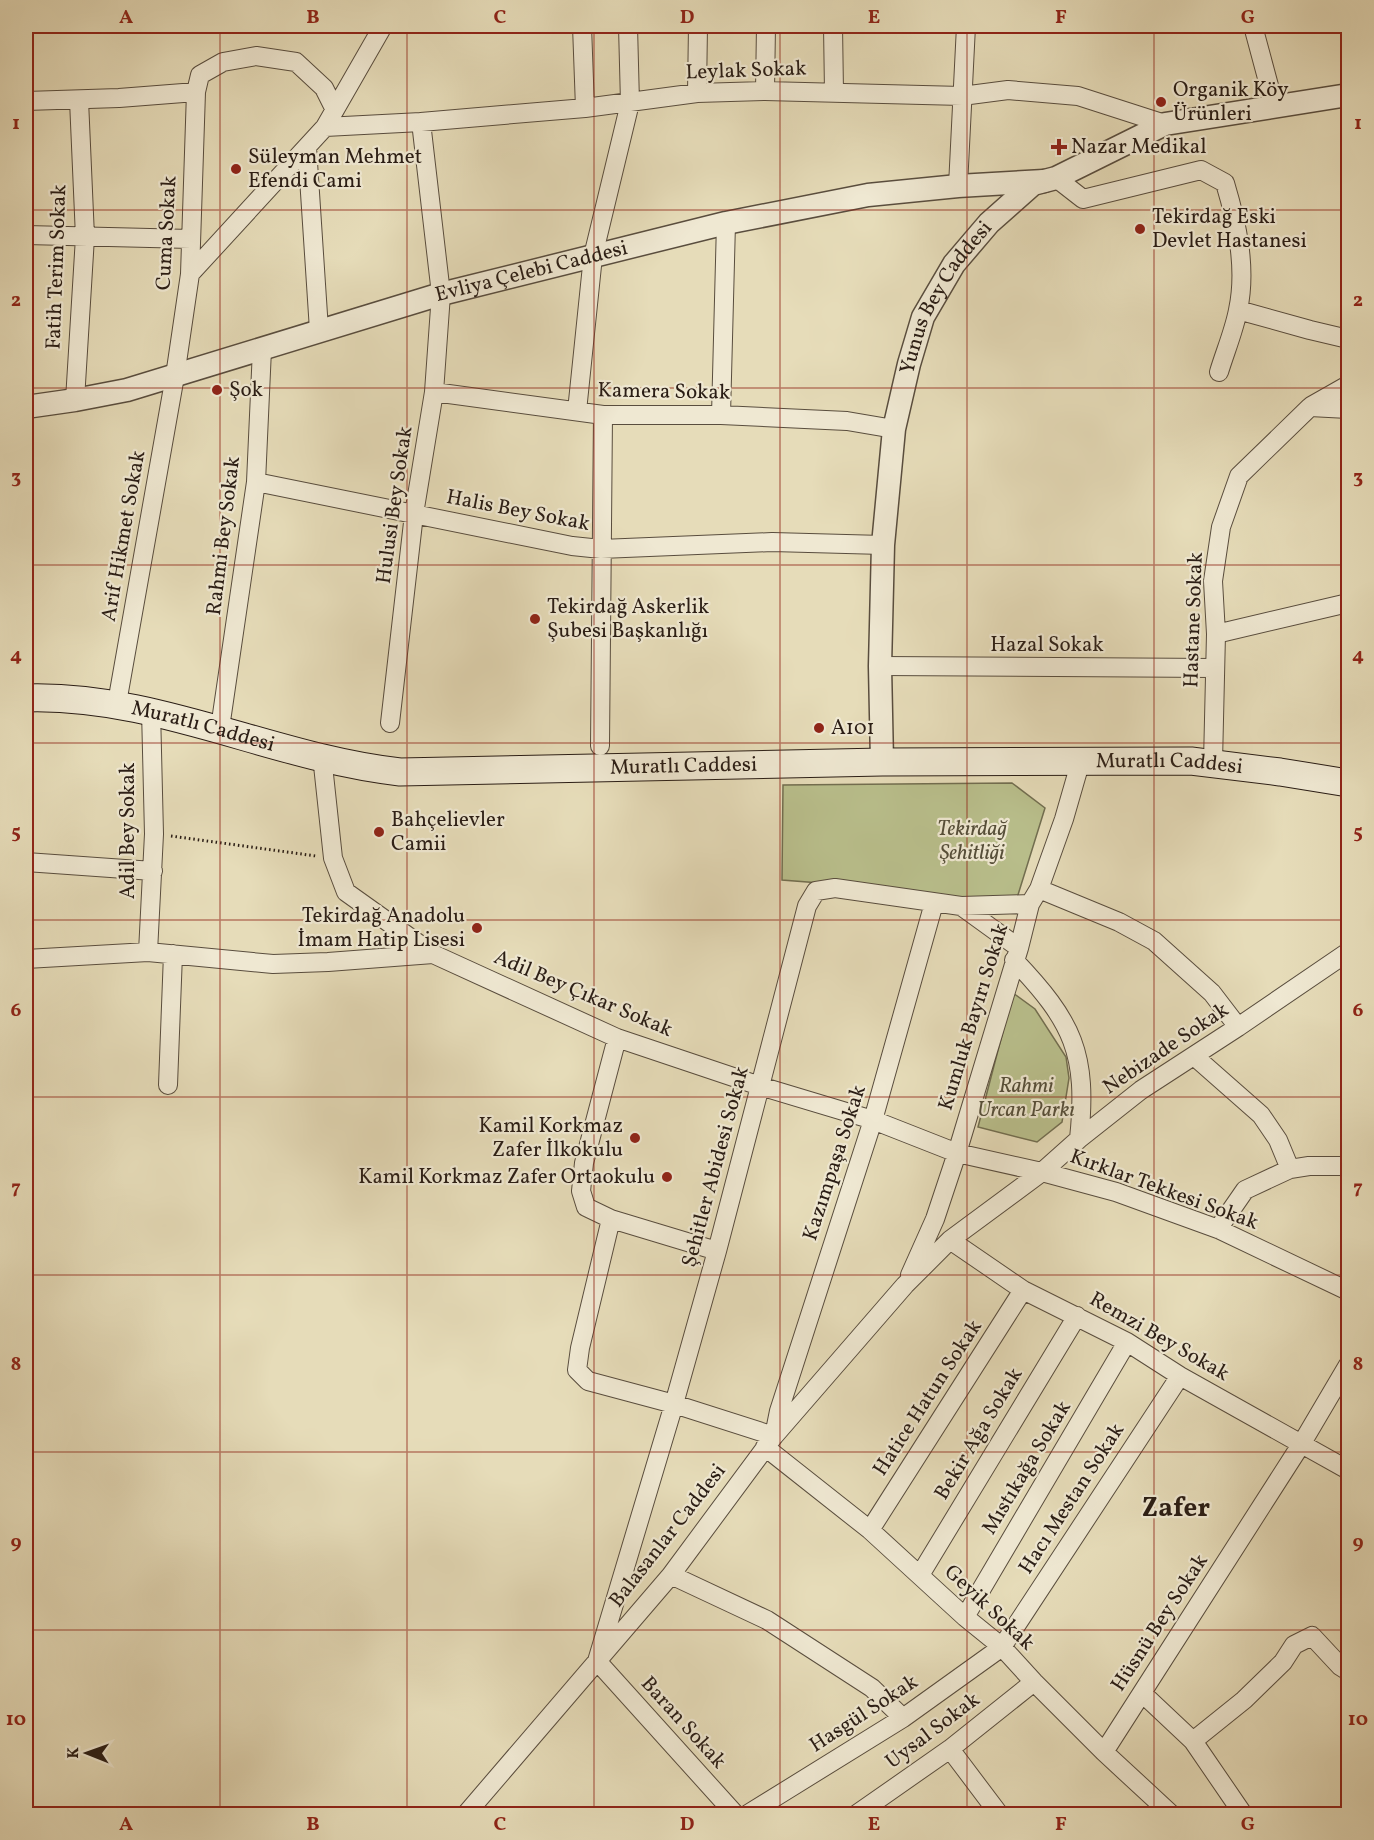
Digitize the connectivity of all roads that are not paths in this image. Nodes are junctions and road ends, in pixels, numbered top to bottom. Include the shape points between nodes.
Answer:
1 (383, 26) edge
2 (582, 26) edge
3 (628, 26) edge
4 (698, 26) edge
5 (766, 26) edge
6 (833, 26) edge
7 (966, 26) edge
8 (1253, 26) edge
9 (765, 91) junction
10 (196, 92) junction
11 (834, 92) junction
12 (697, 93) junction
13 (1348, 94) edge
14 (962, 96) junction
15 (79, 100) junction
16 (26, 101) edge
17 (630, 103) junction
18 (585, 108) junction
19 (1275, 108) junction
20 (335, 110) junction
21 (421, 122) junction
22 (1165, 124) junction
23 (325, 127) junction
24 (307, 147) junction
25 (1050, 180) junction
26 (958, 186) junction
27 (726, 223) junction
28 (26, 235) edge
29 (85, 237) junction
30 (191, 239) junction
31 (592, 256) junction
32 (190, 274) junction
33 (441, 294) junction
34 (1238, 310) junction
35 (319, 330) junction
36 (1348, 339) edge
37 (262, 349) junction
38 (1218, 372) dead end
39 (175, 376) junction
40 (1348, 385) edge
41 (434, 392) junction
42 (75, 400) junction
43 (26, 407) edge
44 (1310, 407) junction
45 (1348, 409) edge
46 (578, 411) junction
47 (603, 415) junction
48 (721, 415) junction
49 (894, 429) junction
50 (256, 482) junction
51 (414, 514) junction
52 (883, 545) junction
53 (601, 549) junction
54 (1348, 603) edge
55 (1216, 634) junction
56 (880, 666) junction
57 (1215, 668) junction
58 (26, 698) edge
59 (117, 704) junction
60 (151, 710) junction
61 (390, 723) dead end
62 (220, 729) junction
63 (600, 746) dead end
64 (322, 756) junction
65 (1081, 760) junction
66 (882, 762) junction
67 (1213, 762) junction
68 (1348, 783) edge
69 (26, 862) edge
70 (153, 871) junction
71 (1035, 897) junction
72 (934, 903) junction
73 (961, 906) junction
74 (148, 952) junction
75 (1348, 952) edge
76 (173, 954) junction
77 (433, 954) junction
78 (1017, 954) junction
79 (26, 959) edge
80 (1238, 1027) junction
81 (617, 1038) junction
82 (1194, 1056) junction
83 (168, 1085) dead end
84 (760, 1086) junction
85 (873, 1120) junction
86 (1079, 1139) junction
87 (957, 1153) junction
88 (1348, 1166) edge
89 (1290, 1169) junction
90 (1042, 1172) junction
91 (611, 1219) junction
92 (1218, 1229) junction
93 (950, 1240) junction
94 (717, 1251) junction
95 (905, 1285) junction
96 (1023, 1290) junction
97 (1348, 1291) edge
98 (1077, 1316) junction
99 (1127, 1342) junction
100 (1348, 1365) edge
101 (1180, 1376) junction
102 (674, 1404) junction
103 (770, 1442) junction
104 (1302, 1443) junction
105 (1348, 1470) edge
106 (870, 1530) junction
107 (671, 1575) junction
108 (920, 1575) junction
109 (965, 1617) junction
110 (1002, 1647) junction
111 (597, 1661) junction
112 (1348, 1671) edge
113 (1034, 1682) junction
114 (1142, 1693) junction
115 (903, 1718) junction
116 (1193, 1741) junction
117 (950, 1749) junction
118 (1104, 1752) junction
119 (466, 1815) edge
120 (735, 1815) edge
121 (748, 1815) edge
122 (857, 1815) edge
123 (999, 1815) edge
124 (1171, 1815) edge
125 (1244, 1815) edge

1 - 20 street
2 - 18 street
3 - 17 street
4 - 12 street
5 - 9 street
6 - 11 street
7 - 14 street
8 - 19 street
9 - 11 street, Leylak Sokak
9 - 12 street, Leylak Sokak
10 - 15 street
10 - 20 street via 200,75 224,62 256,56 296,62 324,88
10 - 30 street, Cuma Sokak
11 - 14 street, Leylak Sokak
12 - 17 street, Leylak Sokak
13 - 19 street, Yunus Bey Caddesi
14 - 22 street, Leylak Sokak via 1008,90 1078,96
14 - 26 street
15 - 16 street
15 - 29 street, Fatih Terim Sokak
17 - 18 street, Leylak Sokak
17 - 31 street
18 - 21 street, Leylak Sokak
19 - 22 street, Yunus Bey Caddesi
20 - 23 street
21 - 23 street, Leylak Sokak
21 - 33 street, Hulusi Bey Sokak
22 - 25 street, Yunus Bey Caddesi
23 - 24 street
24 - 32 street
24 - 35 street
25 - 26 street, Evliya Çelebi Caddesi
25 - 34 street via 1083,199 1201,170 1226,183 1242,269
25 - 49 street, Yunus Bey Caddesi via 1034,184 989,223 954,264 923,317
26 - 27 street, Evliya Çelebi Caddesi via 868,195
27 - 31 street, Evliya Çelebi Caddesi
27 - 48 street
28 - 29 street
29 - 30 street
29 - 42 street, Fatih Terim Sokak
30 - 32 street, Cuma Sokak
31 - 33 street, Evliya Çelebi Caddesi
31 - 46 street
32 - 39 street, Cuma Sokak
33 - 35 street, Evliya Çelebi Caddesi
33 - 41 street, Hulusi Bey Sokak
34 - 36 street
34 - 38 street
35 - 37 street, Evliya Çelebi Caddesi
37 - 39 street, Evliya Çelebi Caddesi
37 - 50 street, Rahmi Bey Sokak
39 - 42 street, Evliya Çelebi Caddesi
39 - 59 street, Arif Hikmet Sokak
40 - 44 street, Hastane Sokak
41 - 46 street, Kamera Sokak
41 - 51 street, Hulusi Bey Sokak
42 - 43 street, Evliya Çelebi Caddesi
44 - 45 street
44 - 55 street, Hastane Sokak via 1239,476 1221,527 1214,580
46 - 47 street, Kamera Sokak
47 - 48 street, Kamera Sokak
47 - 53 street
48 - 49 street, Kamera Sokak via 847,421
49 - 52 street, Yunus Bey Caddesi
50 - 51 street, Halis Bey Sokak
50 - 62 street, Rahmi Bey Sokak
51 - 53 street, Halis Bey Sokak
51 - 61 street, Hulusi Bey Sokak
52 - 53 street, Halis Bey Sokak via 772,542
52 - 56 street, Yunus Bey Caddesi
53 - 63 street
54 - 55 street
55 - 57 street, Hastane Sokak
56 - 57 street, Hazal Sokak
56 - 66 street, Yunus Bey Caddesi
57 - 67 street, Hastane Sokak
58 - 59 main road, Muratlı Caddesi via 65,697
59 - 60 main road, Muratlı Caddesi
60 - 62 main road, Muratlı Caddesi
60 - 70 street, Adil Bey Sokak
62 - 64 main road, Muratlı Caddesi
64 - 66 main road, Muratlı Caddesi via 400,772
64 - 77 street, Adil Bey Çıkar Sokak via 333,858 346,892
65 - 66 main road, Muratlı Caddesi
65 - 67 main road, Muratlı Caddesi
65 - 71 street, Kumluk Bayırı Sokak
67 - 68 main road, Muratlı Caddesi
69 - 70 street
70 - 74 street, Adil Bey Sokak
71 - 73 street, Şehitler Abidesi Sokak
71 - 78 street, Kumluk Bayırı Sokak
71 - 80 street via 1119,922 1154,941 1212,993
72 - 73 street, Şehitler Abidesi Sokak
72 - 84 street, Şehitler Abidesi Sokak via 835,888 816,891 807,906
72 - 85 street, Kazımpaşa Sokak
73 - 78 street
74 - 76 street, Adil Bey Çıkar Sokak
74 - 79 street, Adil Bey Çıkar Sokak
75 - 80 street, Nebizade Sokak
76 - 77 street, Adil Bey Çıkar Sokak via 273,964
76 - 83 street
77 - 81 street, Adil Bey Çıkar Sokak
78 - 86 street via 1069,1031 1080,1062
78 - 87 street, Kumluk Bayırı Sokak
80 - 82 street, Nebizade Sokak
81 - 84 street, Adil Bey Çıkar Sokak
81 - 91 street via 584,1163 581,1191 586,1207
82 - 86 street, Nebizade Sokak via 1141,1090
82 - 89 street via 1261,1115 1278,1140
84 - 85 street, Adil Bey Çıkar Sokak
84 - 94 street, Şehitler Abidesi Sokak
85 - 87 street, Adil Bey Çıkar Sokak
85 - 103 street, Kazımpaşa Sokak
86 - 90 street, Nebizade Sokak
87 - 90 street, Kırklar Tekkesi Sokak
87 - 95 street, Kumluk Bayırı Sokak via 935,1219
88 - 89 street
89 - 92 street via 1245,1190
90 - 92 street, Kırklar Tekkesi Sokak via 1116,1192
90 - 93 street, Nebizade Sokak
91 - 94 street
91 - 102 street via 577,1370 588,1382
92 - 97 street, Kırklar Tekkesi Sokak
93 - 95 street, Nebizade Sokak
93 - 96 street, Remzi Bey Sokak
94 - 102 street, Şehitler Abidesi Sokak
95 - 103 street, Balasanlar Caddesi
96 - 98 street, Remzi Bey Sokak
96 - 106 street, Hatice Hatun Sokak
98 - 99 street, Remzi Bey Sokak
98 - 108 street, Bekir Ağa Sokak
99 - 101 street, Remzi Bey Sokak
99 - 109 street, Mıstıkağa Sokak
100 - 104 street, Hüsnü Bey Sokak
101 - 104 street, Remzi Bey Sokak
101 - 110 street, Hacı Mestan Sokak
102 - 103 street
102 - 111 street, Şehitler Abidesi Sokak
103 - 106 street, Geyik Sokak
103 - 107 street, Balasanlar Caddesi
104 - 105 street, Remzi Bey Sokak
104 - 114 street, Hüsnü Bey Sokak
106 - 108 street, Geyik Sokak
107 - 111 street, Balasanlar Caddesi
107 - 115 street via 767,1620 872,1688
108 - 109 street, Geyik Sokak
109 - 110 street, Geyik Sokak
110 - 113 street, Geyik Sokak
110 - 115 street, Hasgül Sokak
111 - 119 street, Balasanlar Caddesi
111 - 120 street, Baran Sokak
112 - 116 street via 1312,1636 1294,1645 1283,1662 1244,1700
113 - 117 street, Uysal Sokak
113 - 118 street, Geyik Sokak
114 - 116 street
114 - 118 street, Hüsnü Bey Sokak
115 - 121 street, Hasgül Sokak
116 - 125 street
117 - 122 street, Uysal Sokak
117 - 123 street
118 - 124 street, Geyik Sokak

